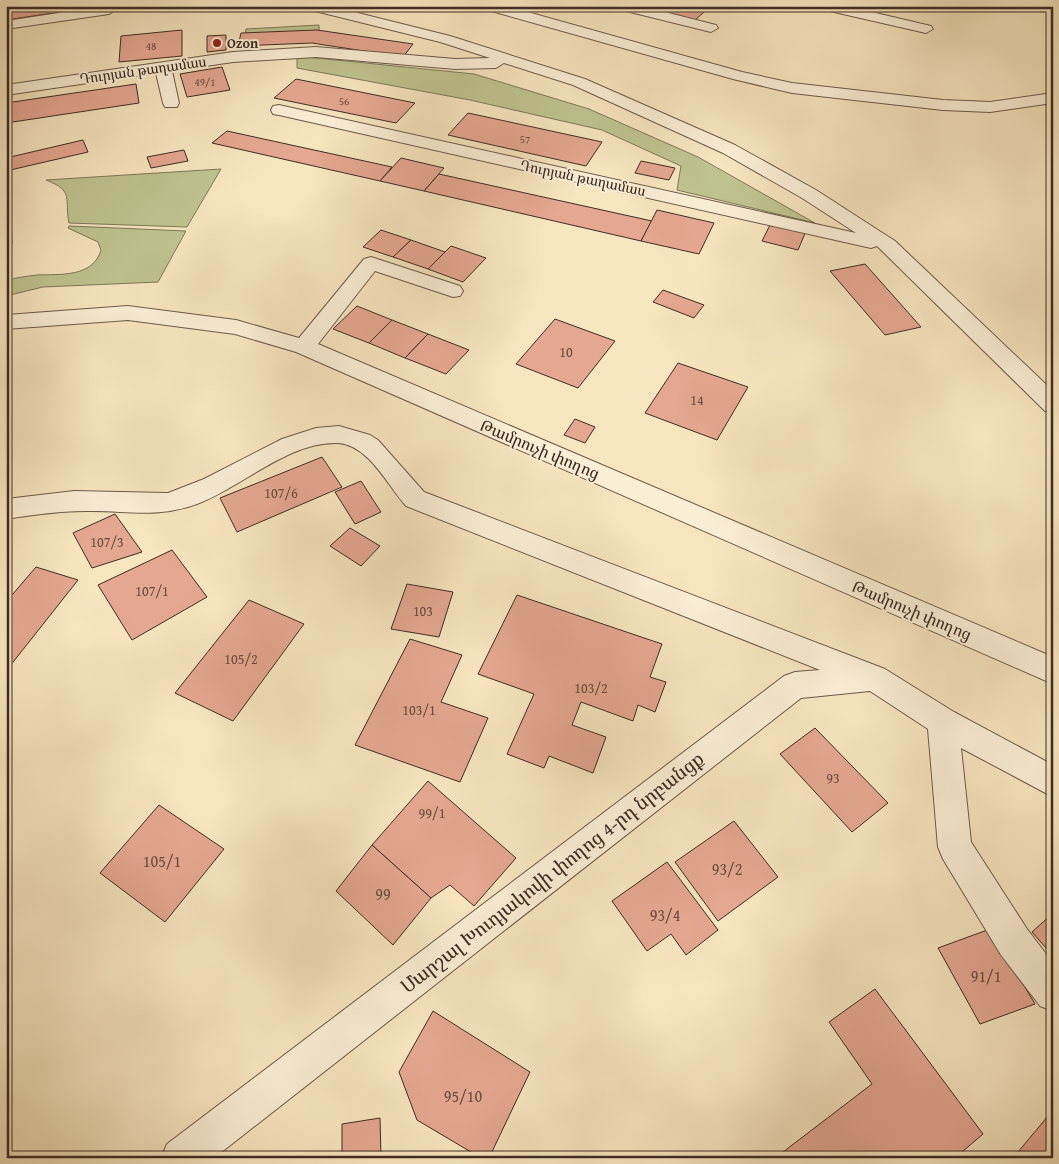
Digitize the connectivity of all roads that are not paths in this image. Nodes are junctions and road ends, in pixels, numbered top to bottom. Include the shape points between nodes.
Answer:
1 (312, 6) edge
2 (490, 6) edge
3 (623, 6) edge
4 (826, 6) edge
5 (109, 10) dead end
6 (6, 26) edge
7 (711, 28) dead end
8 (926, 29) dead end
9 (520, 63) junction
10 (164, 67) junction
11 (6, 90) edge
12 (1053, 98) edge
13 (171, 103) dead end
14 (279, 110) dead end
15 (888, 245) junction
16 (453, 291) dead end
17 (6, 322) edge
18 (304, 348) junction
19 (1053, 405) edge
20 (6, 508) edge
21 (1053, 671) edge
22 (874, 678) junction
23 (943, 722) junction
24 (1053, 782) edge
25 (1053, 993) edge
26 (181, 1158) edge

1 - 9 street via 445,39
2 - 12 street via 792,88 942,105 990,107
3 - 7 street
4 - 8 street
5 - 6 street
9 - 10 street, Դուրյան թաղամաս via 455,64 316,52 233,57
9 - 15 street via 588,86 729,149 809,194
10 - 11 street, Դուրյան թաղամաս
10 - 13 street
14 - 15 street, Դուրյան թաղամաս
15 - 19 street
16 - 18 street via 371,263
17 - 18 street, Թամրուչի փողոց via 128,313 236,327
18 - 21 street, Թամրուչի փողոց
20 - 22 street via 98,501 170,503 281,449 314,438 342,436 360,441 377,453 415,500
22 - 23 street
22 - 26 street, Մարշալ Խուդյակովի փողոց 4-րդ նրբանցք via 795,684
23 - 24 street
23 - 25 street via 955,847 1014,942

